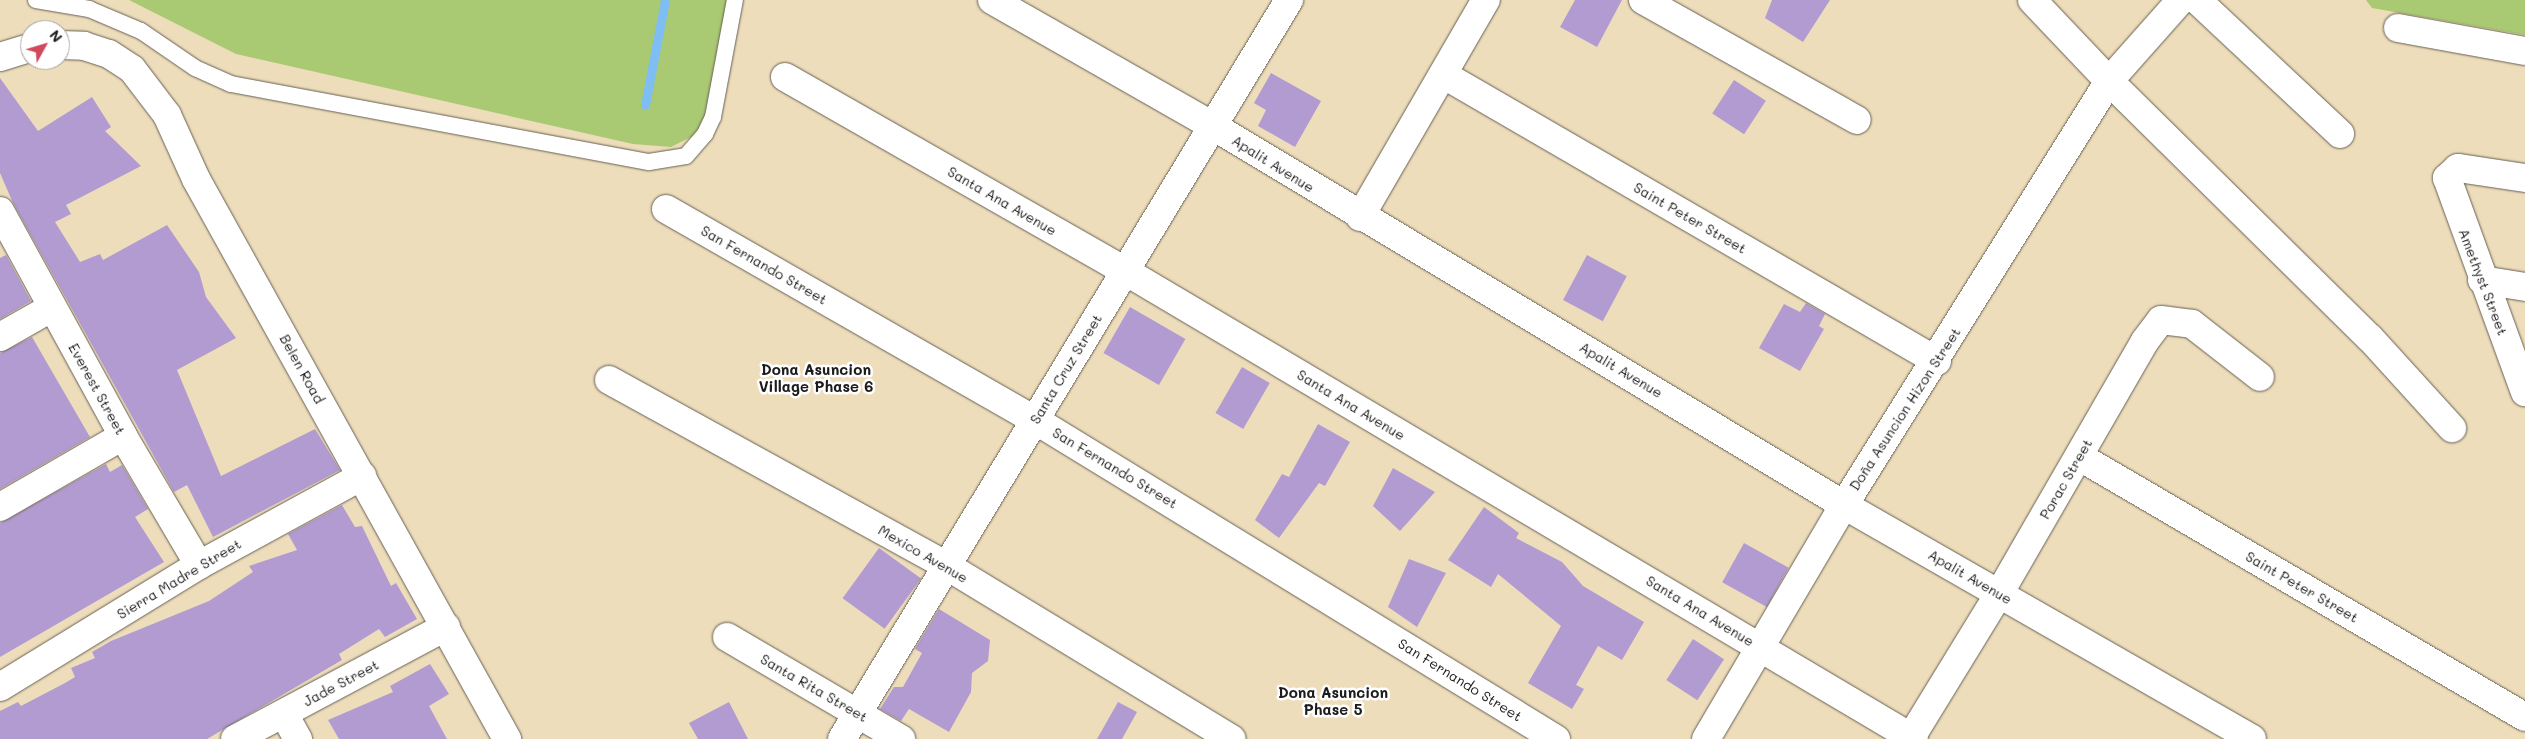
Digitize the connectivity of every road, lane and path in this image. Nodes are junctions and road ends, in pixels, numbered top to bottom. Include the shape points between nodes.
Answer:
1 (36, 0) edge
2 (735, 0) edge
3 (992, 0) edge
4 (1289, 0) edge
5 (1486, 0) edge
6 (1643, 0) edge
7 (2032, 0) edge
8 (2181, 0) edge
9 (2197, 0) edge
10 (2398, 28) dead end
11 (70, 45) edge
12 (20, 51) edge
13 (2525, 51) edge
14 (0, 57) edge
15 (1444, 75) junction
16 (785, 77) dead end
17 (2109, 81) junction
18 (1857, 120) dead end
19 (1213, 126) junction
20 (2340, 134) dead end
21 (2525, 178) edge
22 (666, 209) dead end
23 (0, 211) edge
24 (1360, 217) junction
25 (1125, 271) junction
26 (2482, 280) junction
27 (2525, 287) edge
28 (51, 308) junction
29 (0, 337) edge
30 (1937, 360) junction
31 (2260, 377) dead end
32 (609, 380) dead end
33 (2525, 392) edge
34 (1035, 420) junction
35 (2452, 428) dead end
36 (123, 436) junction
37 (2080, 457) junction
38 (362, 476) junction
39 (1844, 505) junction
40 (0, 507) edge
41 (199, 565) junction
42 (947, 566) junction
43 (1999, 594) junction
44 (446, 627) junction
45 (727, 637) dead end
46 (1759, 646) junction
47 (0, 687) edge
48 (858, 712) junction
49 (284, 714) junction
50 (2525, 717) edge
51 (1912, 738) edge
52 (235, 739) edge
53 (298, 739) edge
54 (507, 739) edge
55 (842, 739) edge
56 (901, 739) edge
57 (1231, 739) edge
58 (1556, 739) edge
59 (1706, 739) edge
60 (2252, 739) edge

1 - 2 lane via 89,9 141,30 195,68 231,84 648,162 686,156 706,134 713,117
3 - 19 street, Apalit Avenue
4 - 19 street, Santa Cruz Street
5 - 15 street
6 - 18 street
7 - 17 street
8 - 17 street, Doña Asuncion Hizon Street
9 - 20 street
10 - 13 street
11 - 38 street, Belen Road via 109,54 132,69 167,115 196,179
12 - 14 street
15 - 24 street
15 - 30 street, Saint Peter Street
16 - 25 street, Santa Ana Avenue
17 - 30 street, Doña Asuncion Hizon Street
17 - 35 street via 2335,302
19 - 24 street, Apalit Avenue
19 - 25 street, Santa Cruz Street
21 - 26 street, Amethyst Street via 2458,168 2450,173 2447,183
22 - 34 street, San Fernando Street
23 - 28 street, Everest Street
24 - 39 street, Apalit Avenue via 1638,379
25 - 34 street, Santa Cruz Street
25 - 46 street, Santa Ana Avenue
26 - 27 street
26 - 33 street, Amethyst Street
28 - 29 street
28 - 36 street, Everest Street
30 - 39 street, Doña Asuncion Hizon Street
31 - 37 street, Porac Street via 2192,324 2161,320 2145,341
32 - 42 street, Mexico Avenue
34 - 42 street, Santa Cruz Street
34 - 58 street, San Fernando Street
36 - 40 street
36 - 41 street, Everest Street
37 - 43 street, Porac Street
37 - 50 street, Saint Peter Street
38 - 41 street, Sierra Madre Street
38 - 44 street, Belen Road
39 - 43 street, Apalit Avenue
39 - 46 street, Doña Asuncion Hizon Street
41 - 47 street, Sierra Madre Street
42 - 48 street, Santa Cruz Street
42 - 57 street, Mexico Avenue
43 - 51 street, Porac Street
43 - 60 street, Apalit Avenue
44 - 49 street, Jade Street
44 - 54 street, Belen Road
45 - 48 street, Santa Rita Street
46 - 51 street, Santa Ana Avenue
46 - 59 street, Doña Asuncion Hizon Street
48 - 55 street, Santa Cruz Street
48 - 56 street, Santa Rita Street
49 - 52 street, Jade Street
49 - 53 street

